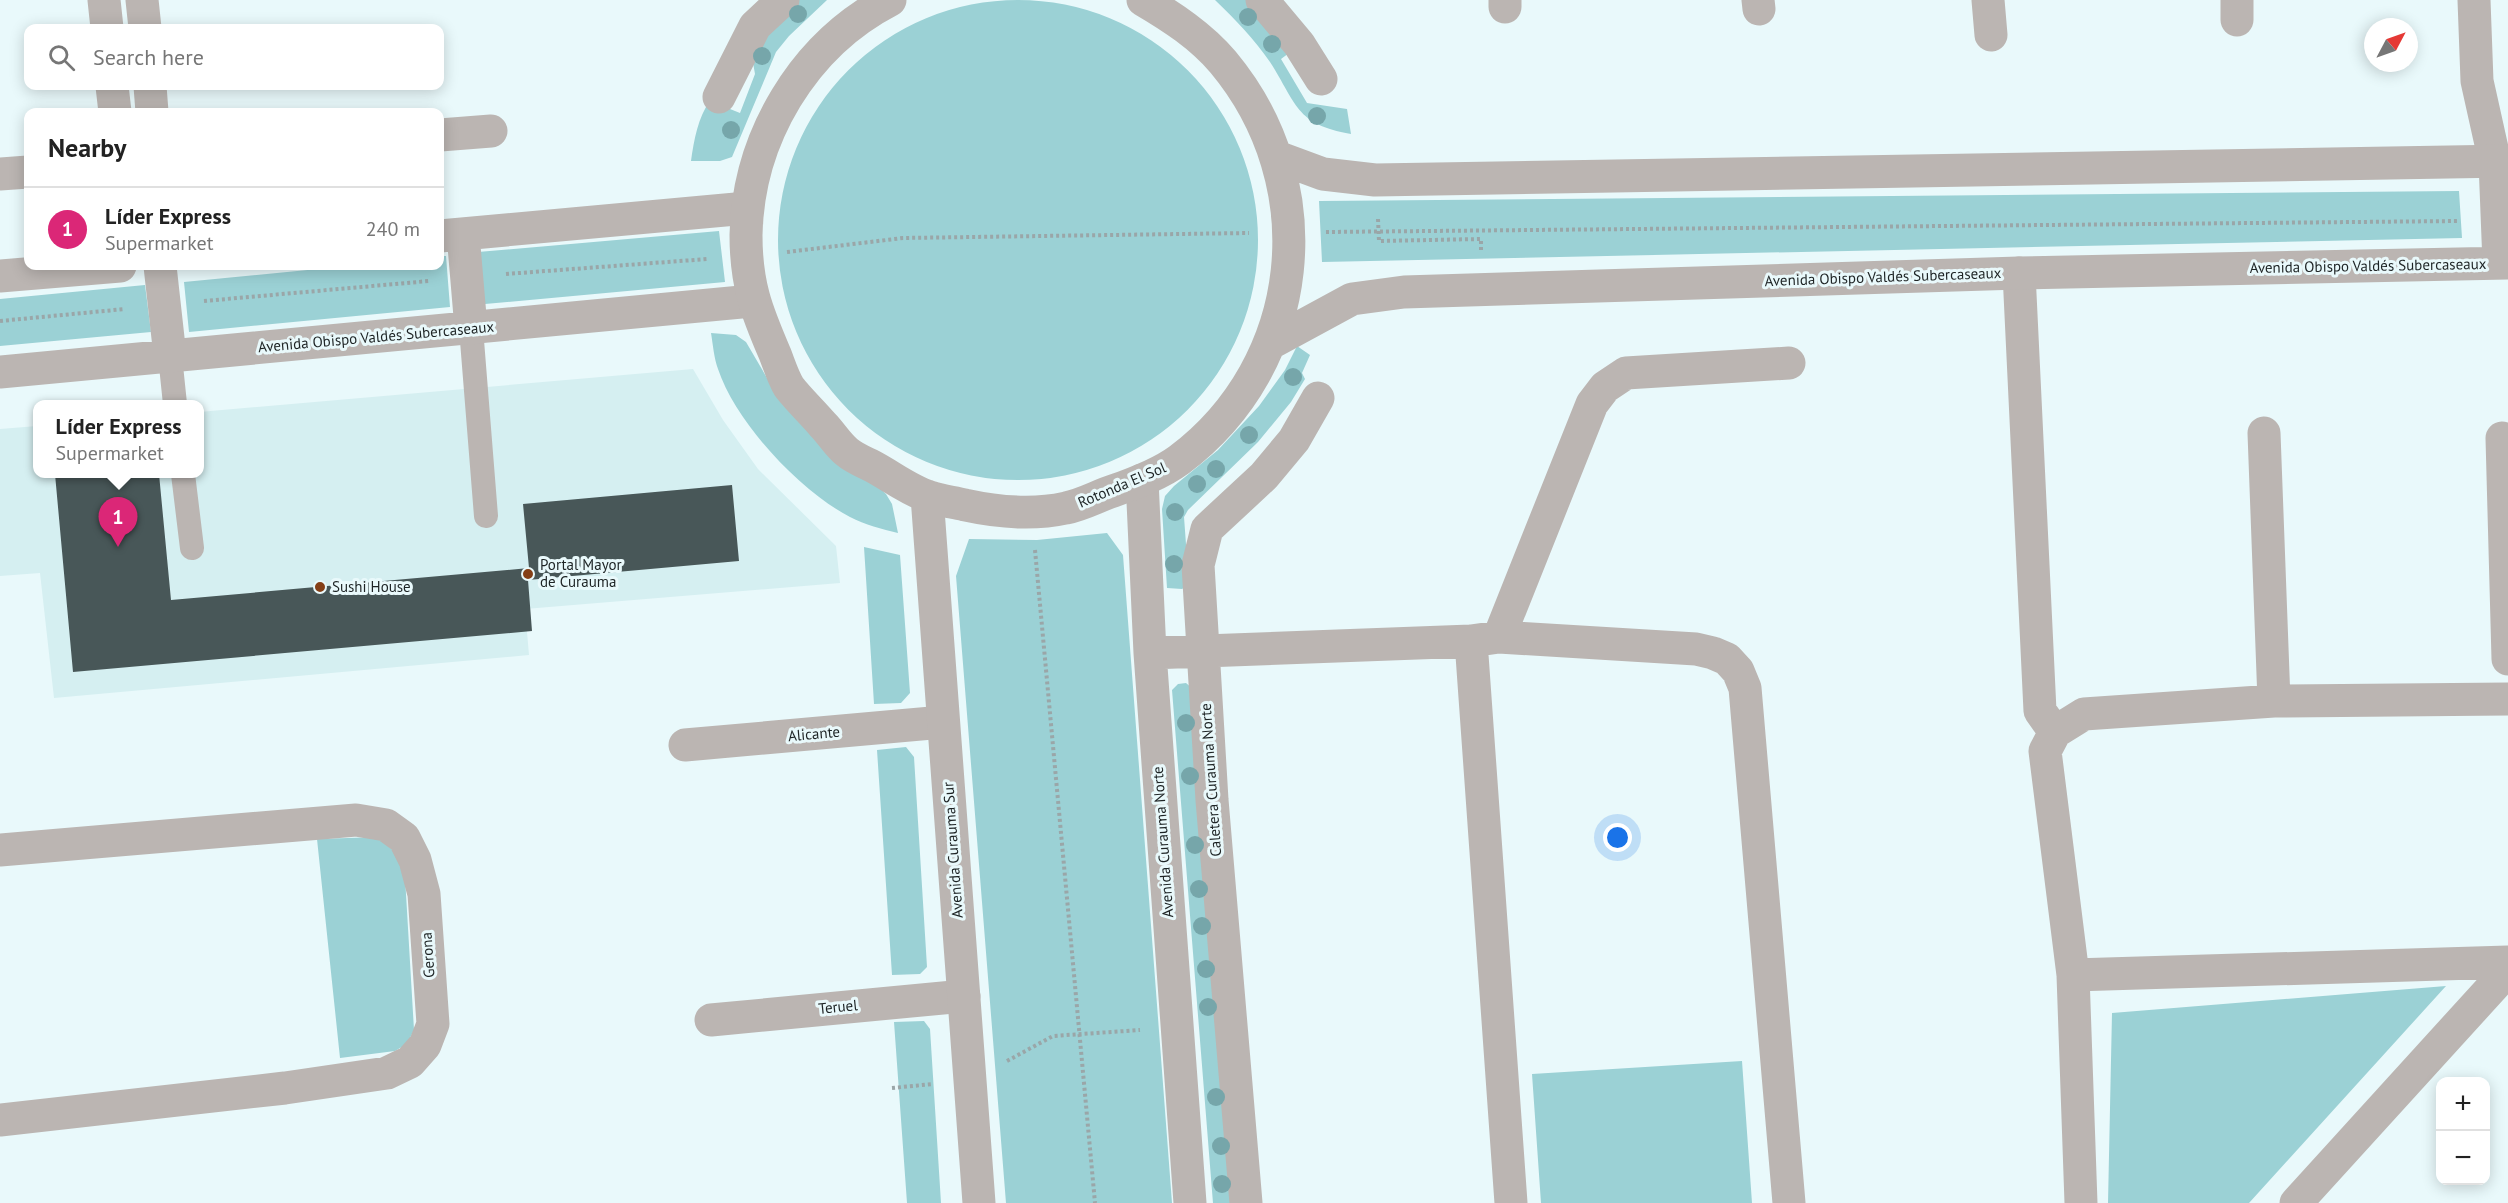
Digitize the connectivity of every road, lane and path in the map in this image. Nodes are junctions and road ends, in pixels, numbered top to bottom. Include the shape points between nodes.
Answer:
1 (104, 0) edge
2 (142, 0) edge
3 (783, 0) edge
4 (890, 0) edge
5 (1143, 0) edge
6 (1262, 0) edge
7 (1988, 0) edge
8 (2474, 0) edge
9 (107, 24) edge
10 (145, 24) edge
11 (1991, 34) dead end
12 (1321, 79) dead end
13 (112, 90) edge
14 (150, 90) edge
15 (719, 97) dead end
16 (2508, 106) edge
17 (115, 108) edge
18 (152, 108) edge
19 (491, 131) dead end
20 (444, 135) edge
21 (1277, 157) junction
22 (2502, 162) edge
23 (24, 172) edge
24 (0, 174) edge
25 (747, 208) junction
26 (2498, 221) junction
27 (1379, 231) junction
28 (1290, 232) junction
29 (451, 235) edge
30 (1480, 239) dead end
31 (746, 256) junction
32 (2503, 263) edge
33 (72, 270) edge
34 (160, 270) edge
35 (2019, 273) junction
36 (0, 276) edge
37 (466, 277) junction
38 (752, 301) junction
39 (164, 305) junction
40 (0, 321) edge
41 (471, 328) junction
42 (1269, 344) junction
43 (170, 356) junction
44 (1789, 363) dead end
45 (0, 372) edge
46 (1318, 398) dead end
47 (175, 400) edge
48 (2264, 433) dead end
49 (2502, 438) dead end
50 (183, 478) edge
51 (1142, 480) junction
52 (927, 496) junction
53 (486, 516) dead end
54 (192, 548) dead end
55 (1035, 550) dead end
56 (1485, 639) junction
57 (1202, 650) junction
58 (1150, 652) junction
59 (2508, 659) edge
60 (2508, 699) edge
61 (2274, 701) junction
62 (943, 722) junction
63 (2055, 732) junction
64 (685, 745) dead end
65 (0, 850) edge
66 (2508, 962) edge
67 (2508, 970) edge
68 (2073, 975) junction
69 (964, 996) junction
70 (711, 1020) dead end
71 (1176, 1028) junction
72 (1080, 1034) junction
73 (970, 1081) junction
74 (892, 1088) dead end
75 (0, 1120) edge
76 (979, 1203) edge
77 (1095, 1203) edge
78 (1190, 1203) edge
79 (1246, 1203) edge
80 (1511, 1203) edge
81 (1789, 1203) edge
82 (2081, 1203) edge
83 (2296, 1203) edge

1 - 9 street
2 - 10 street
3 - 15 street via 755,26
4 - 25 street, Rotonda El Sol via 871,10 824,48 787,95 760,149
5 - 21 street, Rotonda El Sol via 1181,22 1222,61 1254,106
6 - 12 street via 1299,44
7 - 11 street
8 - 22 street via 2477,81
13 - 17 street
14 - 18 street
16 - 22 street
19 - 20 street
21 - 22 street via 1323,174 1375,180
21 - 28 street, Rotonda El Sol
22 - 26 street
23 - 24 street
25 - 29 street
25 - 31 street, Rotonda El Sol
26 - 27 path
26 - 32 street
27 - 28 path
27 - 30 path via 1379,241
28 - 31 path via 903,238
28 - 42 street, Rotonda El Sol via 1283,299
29 - 37 street
31 - 37 path
31 - 38 street, Rotonda El Sol
32 - 35 street, Avenida Obispo Valdés Subercaseaux
33 - 36 street
34 - 39 street
35 - 42 street, Avenida Obispo Valdés Subercaseaux via 1404,292 1352,299
35 - 63 street via 2040,711
37 - 39 path
37 - 41 street
38 - 41 street, Avenida Obispo Valdés Subercaseaux
38 - 52 street, Rotonda El Sol via 788,385 847,452
39 - 40 path
39 - 43 street
41 - 43 street, Avenida Obispo Valdés Subercaseaux
41 - 53 lane
42 - 51 street, Rotonda El Sol via 1246,389 1215,429 1177,462
43 - 45 street, Avenida Obispo Valdés Subercaseaux
43 - 47 lane
44 - 56 street via 1626,373 1605,387 1592,404
46 - 57 street, Caletera Curauma Norte via 1294,440 1207,529 1198,565
48 - 61 street
49 - 59 street
50 - 54 lane
51 - 52 street, Rotonda El Sol via 1066,508 996,512
51 - 58 street, Avenida Curauma Norte
52 - 62 street, Avenida Curauma Sur
55 - 72 path
56 - 57 street
56 - 80 street
56 - 81 street via 1696,649 1727,660 1738,671 1745,688
57 - 58 street
57 - 79 street, Caletera Curauma Norte
58 - 71 street, Avenida Curauma Norte
60 - 61 street
61 - 63 street via 2084,714
62 - 64 street, Alicante
62 - 69 street, Avenida Curauma Sur
63 - 68 street via 2045,751
65 - 75 street, Gerona via 356,820 386,825 404,838 424,894 433,1024 425,1046 410,1062 387,1073
66 - 68 street
67 - 83 street
68 - 82 street
69 - 70 street, Teruel
69 - 73 street, Avenida Curauma Sur
71 - 72 path
71 - 78 street, Avenida Curauma Norte
72 - 73 path via 1053,1036
72 - 77 path
73 - 74 path
73 - 76 street, Avenida Curauma Sur

